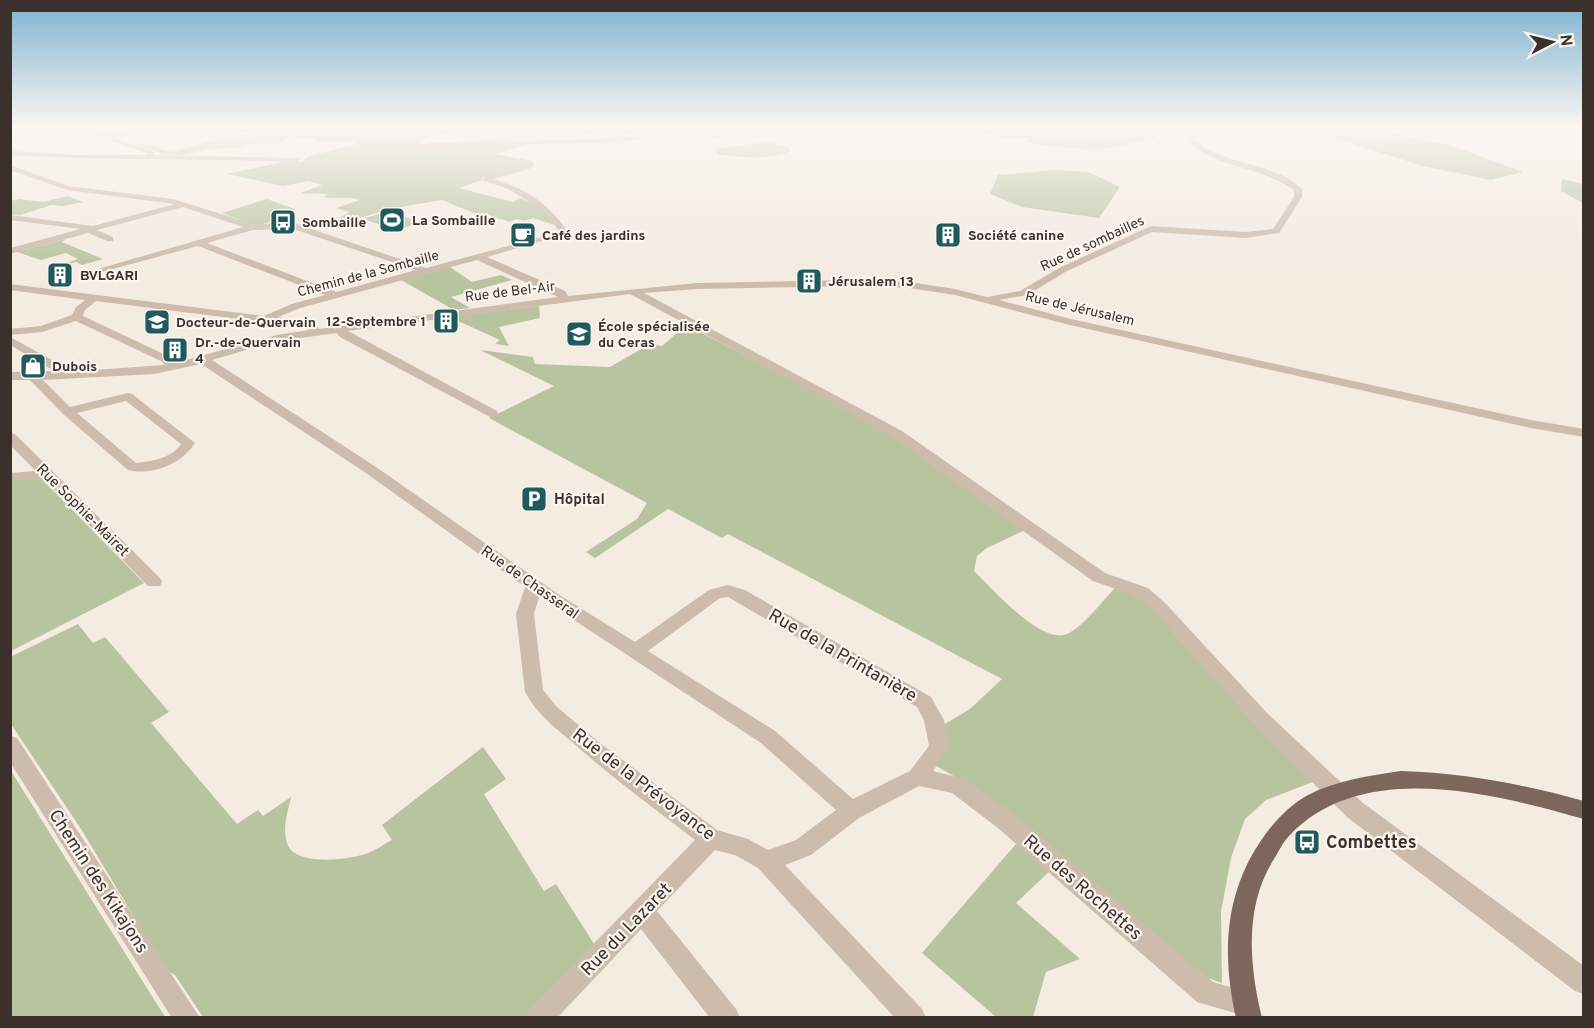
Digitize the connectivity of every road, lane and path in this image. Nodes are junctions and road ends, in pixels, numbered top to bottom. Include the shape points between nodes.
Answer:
1 (32, 175) edge
2 (492, 175) edge
3 (1277, 175) edge
4 (185, 204) junction
5 (10, 217) edge
6 (252, 227) junction
7 (91, 230) junction
8 (110, 239) dead end
9 (199, 243) junction
10 (140, 247) dead end
11 (10, 251) edge
12 (158, 254) junction
13 (479, 257) junction
14 (101, 271) dead end
15 (428, 271) junction
16 (10, 286) edge
17 (632, 291) junction
18 (335, 295) junction
19 (95, 297) junction
20 (564, 299) junction
21 (985, 300) junction
22 (77, 317) junction
23 (266, 319) junction
24 (341, 328) junction
25 (10, 332) edge
26 (315, 332) junction
27 (10, 340) edge
28 (202, 359) junction
29 (171, 368) junction
30 (10, 376) edge
31 (33, 376) junction
32 (57, 376) junction
33 (67, 411) junction
34 (492, 414) dead end
35 (1584, 433) edge
36 (10, 437) edge
37 (49, 475) junction
38 (10, 477) edge
39 (154, 582) dead end
40 (534, 586) junction
41 (634, 652) junction
42 (10, 744) edge
43 (917, 777) junction
44 (1337, 792) junction
45 (1584, 810) edge
46 (851, 811) junction
47 (711, 839) junction
48 (766, 861) junction
49 (643, 912) junction
50 (1584, 981) edge
51 (1247, 1010) edge
52 (546, 1015) edge
53 (187, 1017) edge
54 (726, 1017) edge
55 (913, 1017) edge

1 - 4 street via 67,188
2 - 13 street, Chemin de la Sombaille via 485,179 512,187 546,208 565,233
3 - 21 street, Rue de sombailles via 1298,189 1298,197 1276,231 1246,235 1151,229 1015,296
4 - 6 street
4 - 7 street
5 - 7 street
6 - 9 street
6 - 15 street via 299,227
7 - 8 street
7 - 11 street
9 - 12 street
9 - 18 street
10 - 12 street
12 - 14 street
13 - 15 street, Chemin de la Sombaille
13 - 20 street, Rue de Bel-Air via 561,293
15 - 18 street, Chemin de la Sombaille
16 - 19 street
17 - 20 street, Rue de Jérusalem
17 - 21 street, Rue de Jérusalem via 852,283 932,287
17 - 44 street via 860,412 897,434 1098,577 1142,592 1261,719
18 - 23 street, Chemin de la Sombaille
19 - 22 street via 80,309
19 - 23 street
20 - 24 street, Rue de Bel-Air
21 - 35 street, Rue de Jérusalem via 1070,322
22 - 25 street via 42,329
22 - 29 street via 168,360
23 - 26 street via 309,325
24 - 26 street, Rue de Bel-Air
24 - 34 street via 344,335
26 - 28 street, Rue de Bel-Air via 267,340
27 - 32 street via 61,370
28 - 29 street, Rue de Bel-Air
28 - 40 street, Rue de Chasseral via 371,470
29 - 32 street, Rue de Bel-Air
30 - 31 street, Rue de Bel-Air
31 - 32 street, Rue de Bel-Air
31 - 33 street
33 - 33 street via 133,467 171,460 189,443 128,397
36 - 37 street, Rue Sophie-Mairet
37 - 38 street
37 - 39 street, Rue Sophie-Mairet
40 - 41 street, Rue de Chasseral
40 - 47 street, Rue de la Prévoyance via 525,614 534,692 550,712 594,750
41 - 43 street, Rue de la Printanière via 715,594 739,594 924,702 934,720 939,747
41 - 46 street, Rue de Chasseral via 768,737
42 - 53 street, Chemin des Kikajons
43 - 46 street, Rue de la Printanière
43 - 51 street, Rue des Rochettes via 957,785 1006,820 1206,993
44 - 45 main road via 1394,781 1443,780 1526,793
44 - 50 street via 1440,876
44 - 51 main road via 1298,813 1281,828 1264,850 1250,880 1242,908 1240,942
46 - 48 street, Rue de la Printanière via 803,848
47 - 48 street, Rue de la Prévoyance via 740,846
47 - 49 street, Rue du Lazaret
48 - 55 street, Rue de la Prévoyance
49 - 52 street, Rue du Lazaret
49 - 54 street

